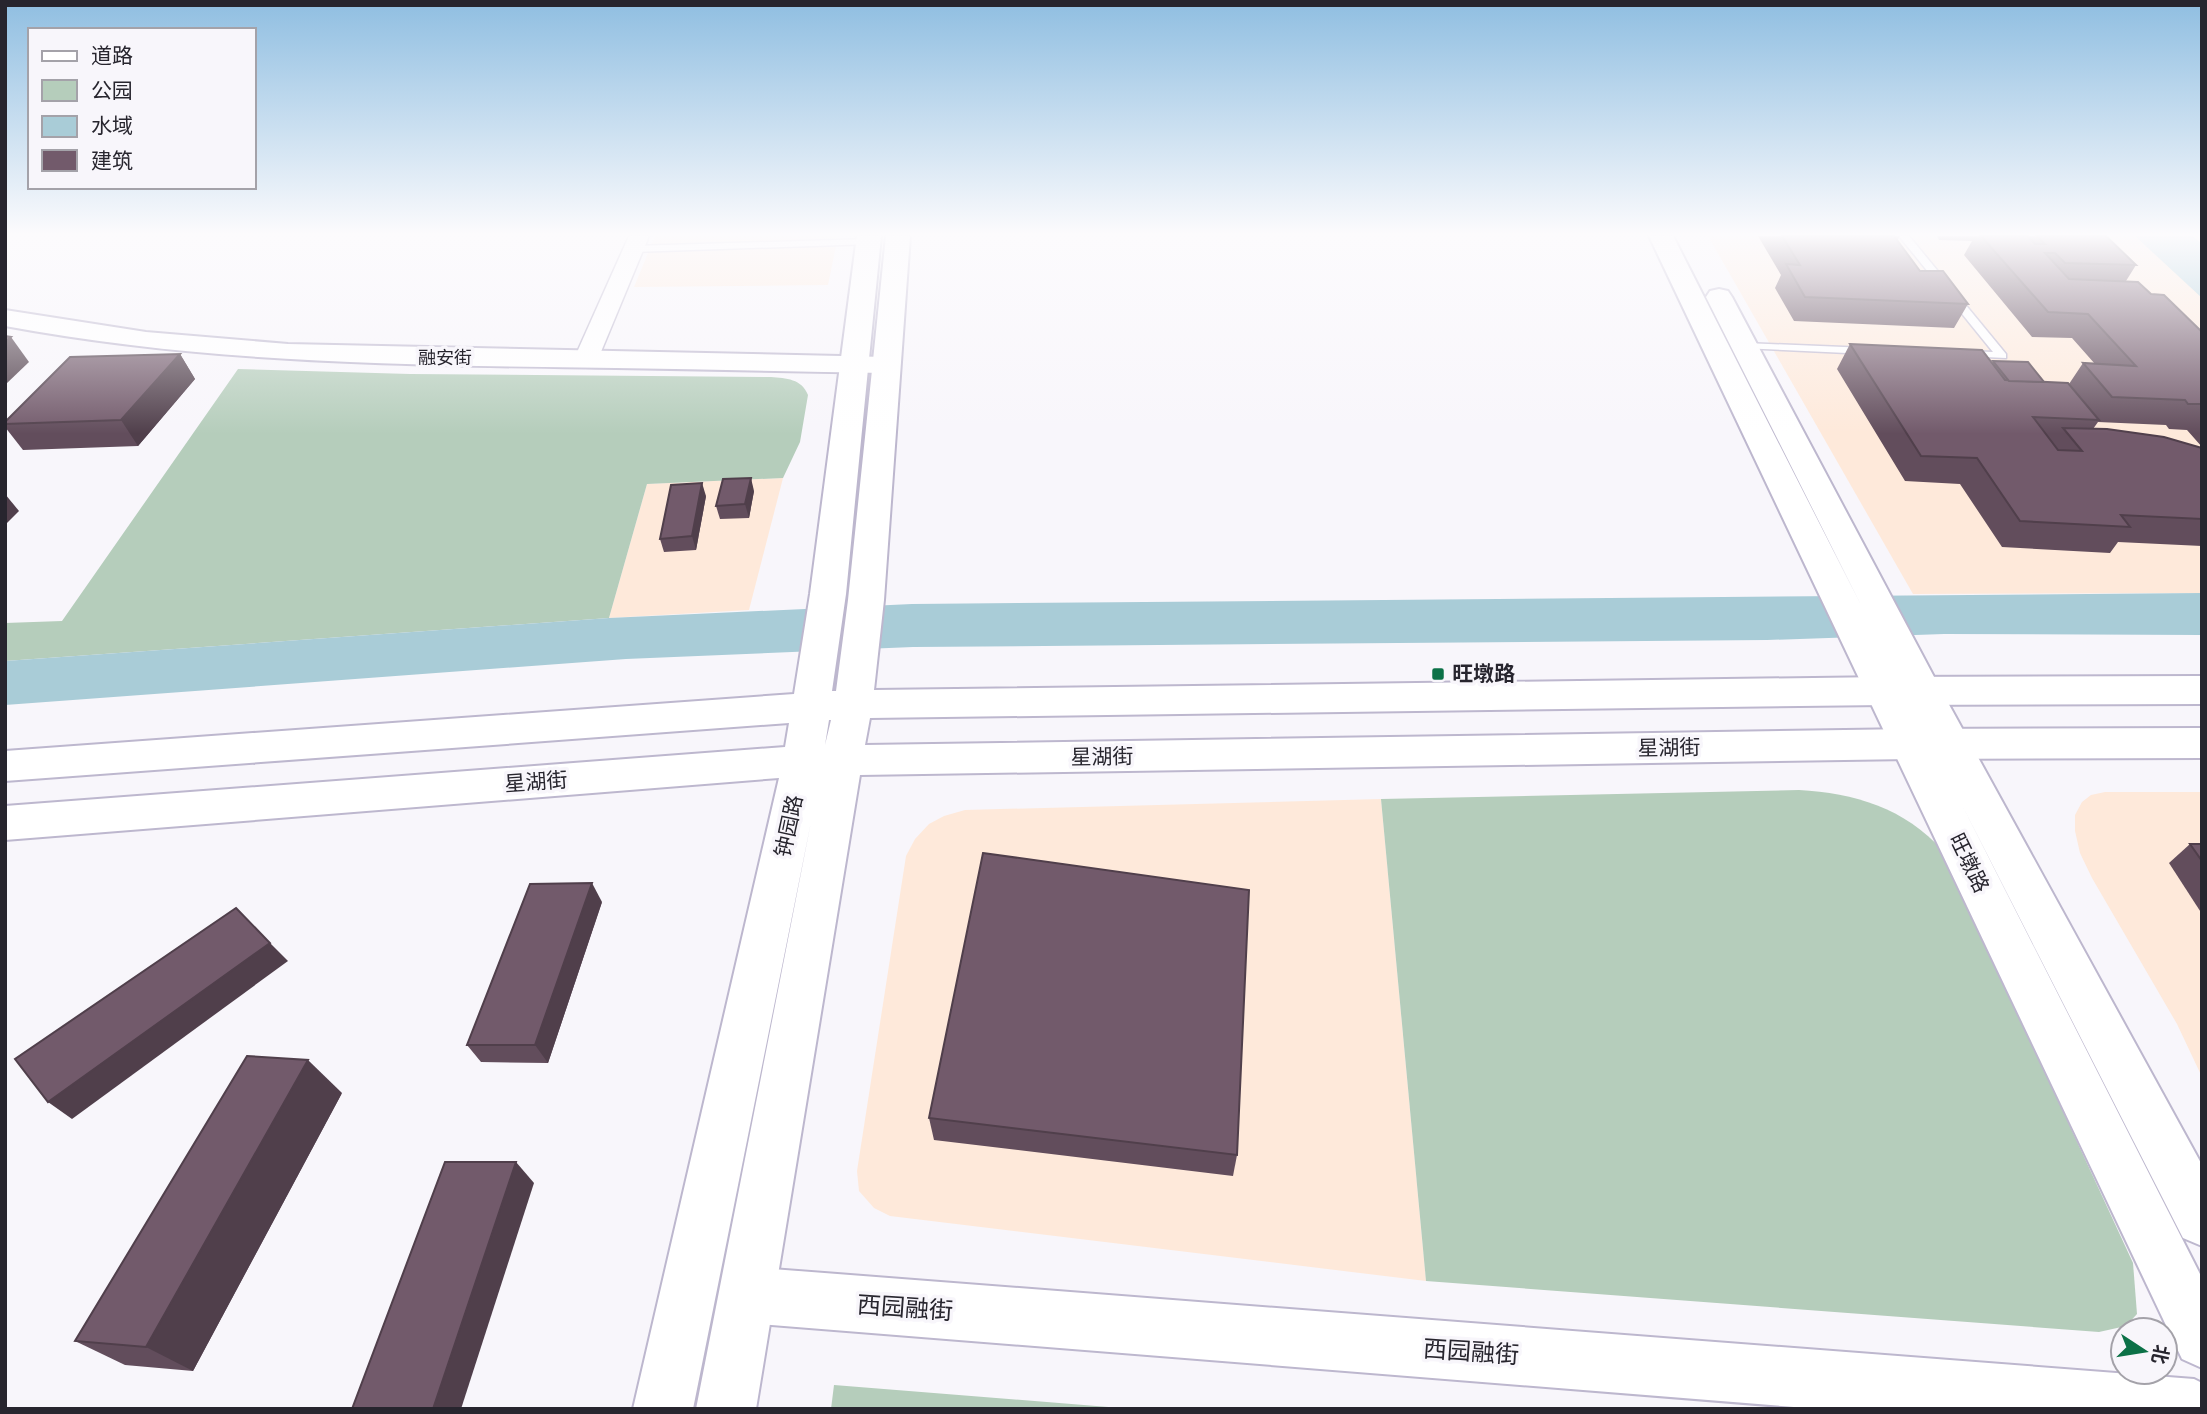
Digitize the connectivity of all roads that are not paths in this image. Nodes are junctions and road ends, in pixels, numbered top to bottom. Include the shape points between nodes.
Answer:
1 (610, 302) edge
2 (861, 302) edge
3 (892, 302) edge
4 (1693, 302) edge
5 (1722, 302) edge
6 (1958, 302) edge
7 (5, 318) edge
8 (1745, 346) junction
9 (1881, 351) edge
10 (1948, 354) edge
11 (586, 359) junction
12 (852, 365) junction
13 (886, 365) junction
14 (1882, 647) junction
15 (2202, 690) edge
16 (828, 691) junction
17 (1904, 691) junction
18 (2202, 743) edge
19 (1930, 744) junction
20 (824, 761) junction
21 (5, 766) edge
22 (5, 823) edge
23 (2202, 1219) edge
24 (747, 1296) junction
25 (2202, 1339) edge
26 (663, 1409) edge
27 (726, 1409) edge
28 (2194, 1409) edge

1 - 11 street
2 - 12 main road, 钟园路
3 - 13 main road, 钟园路
4 - 14 main road, 旺墩路 via 1830,581
5 - 8 main road, 旺墩路
6 - 10 lane via 2002,356
7 - 11 main road, 融安街 via 102,335 278,352
8 - 9 lane
8 - 14 main road, 旺墩路 via 1866,582
11 - 12 main road, 融安街
12 - 13 main road, 融安街
12 - 16 main road, 钟园路 via 828,594
13 - 16 main road, 钟园路 via 860,656
14 - 17 main road, 旺墩路
15 - 17 main road
16 - 17 main road
16 - 20 main road, 钟园路
16 - 21 main road
17 - 19 main road, 旺墩路
18 - 19 main road, 星湖街
19 - 20 main road, 星湖街
19 - 23 main road, 旺墩路
19 - 25 main road, 旺墩路
20 - 22 main road, 星湖街
20 - 24 main road, 钟园路
20 - 26 main road, 钟园路
24 - 27 main road, 钟园路
24 - 28 main road, 西园融街

